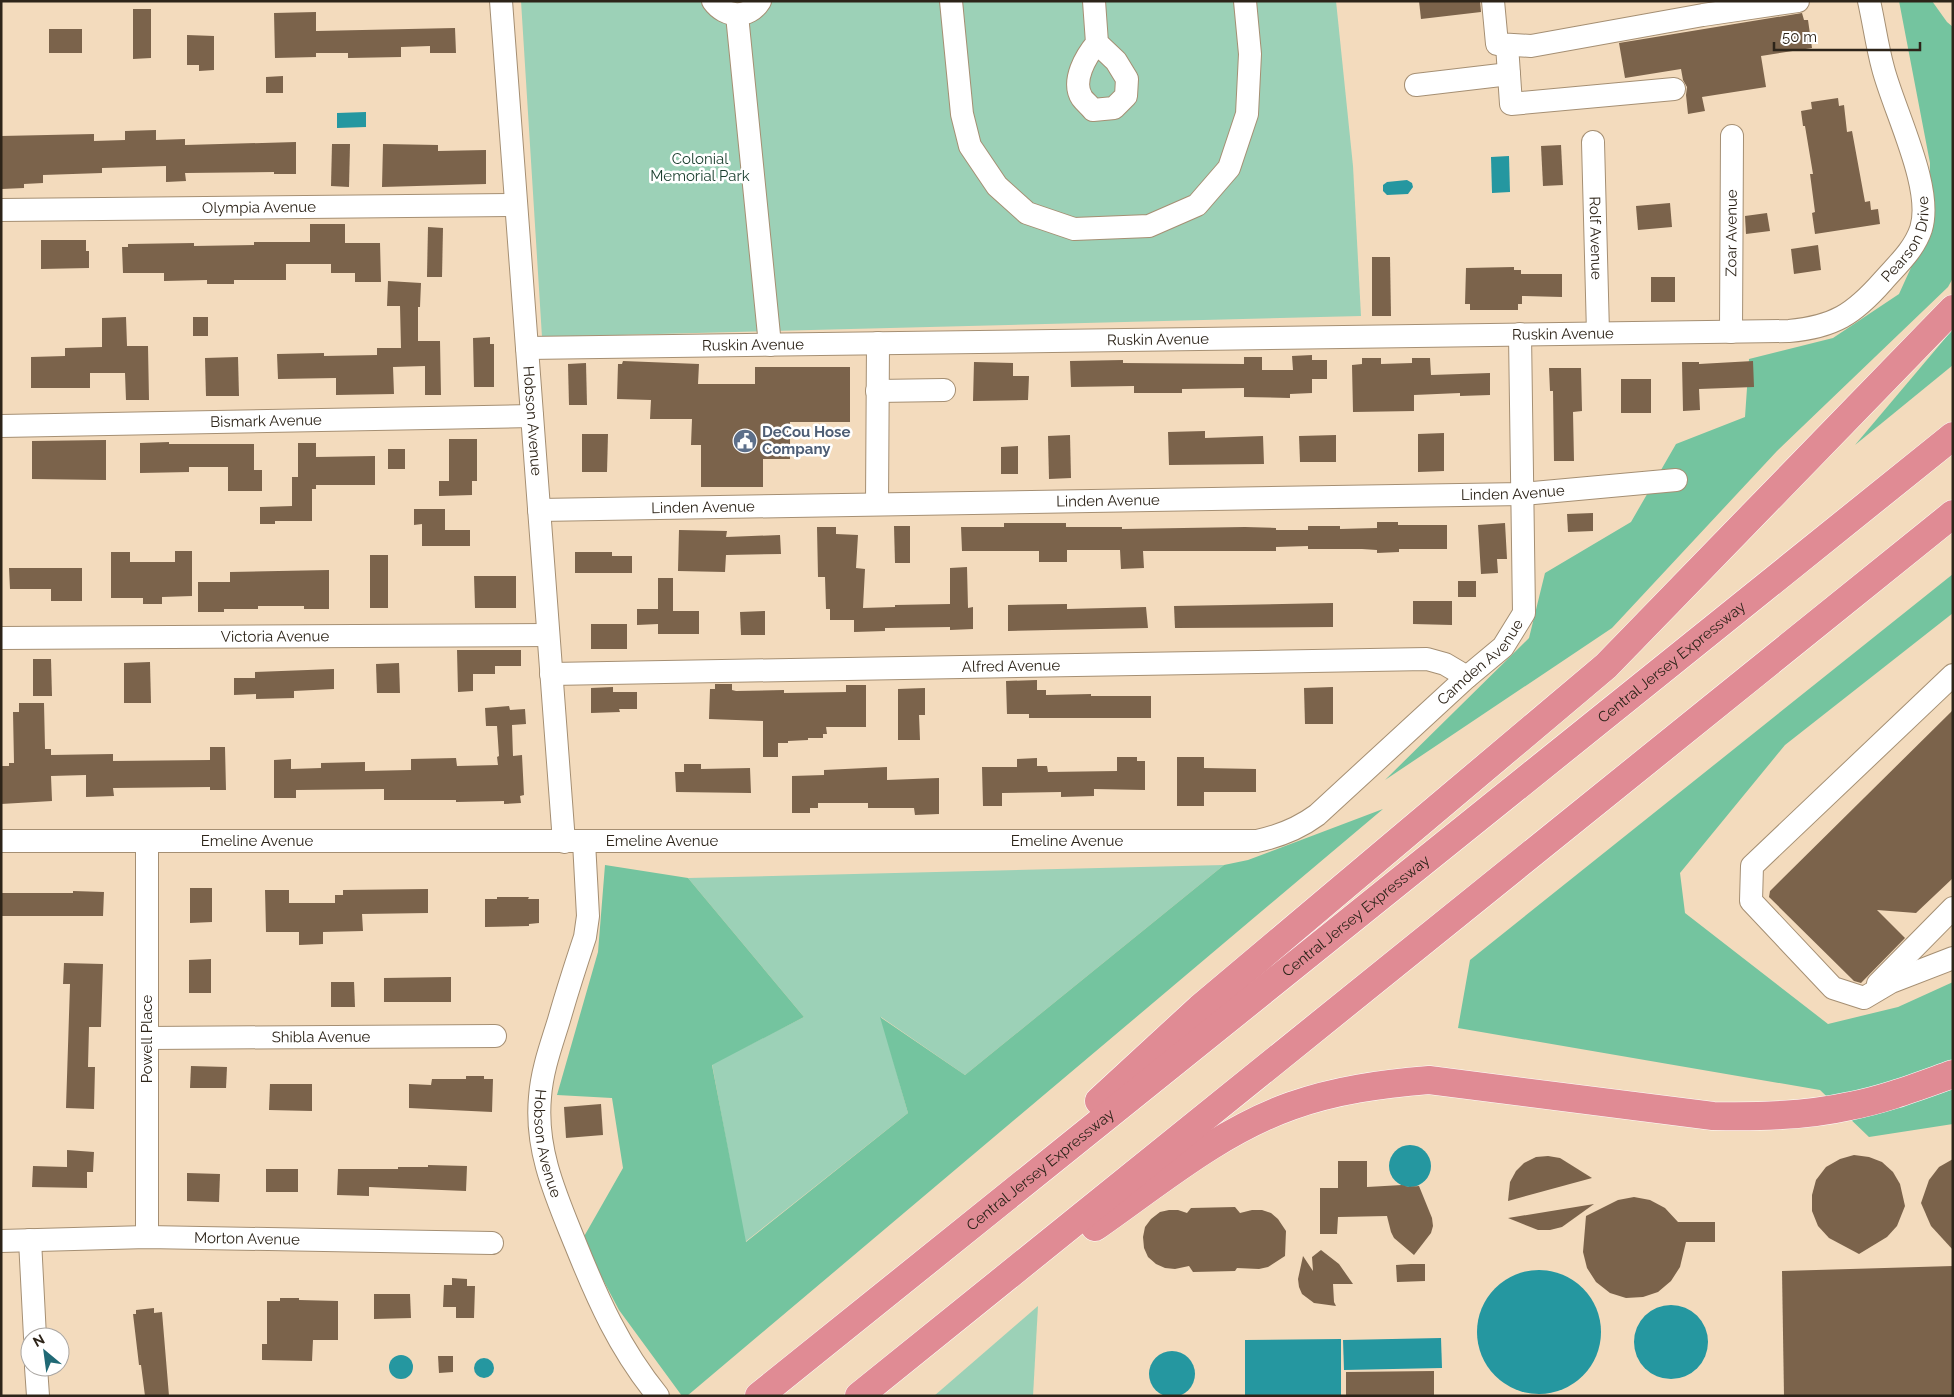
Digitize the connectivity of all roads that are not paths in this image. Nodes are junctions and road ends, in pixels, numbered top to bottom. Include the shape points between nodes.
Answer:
1 (501, 1) edge
2 (713, 1) edge
3 (760, 1) edge
4 (951, 1) edge
5 (1094, 1) edge
6 (1245, 1) edge
7 (1493, 1) edge
8 (1798, 1) edge
9 (1869, 1) edge
10 (737, 15) junction
11 (1097, 43) dead end
12 (1502, 44) junction
13 (1509, 74) junction
14 (1416, 85) dead end
15 (1674, 89) dead end
16 (1732, 136) dead end
17 (1593, 142) dead end
18 (516, 205) junction
19 (1, 210) edge
20 (1953, 309) edge
21 (1789, 331) joint
22 (1731, 332) junction
23 (1598, 333) junction
24 (1520, 334) junction
25 (878, 343) junction
26 (770, 345) junction
27 (527, 348) junction
28 (944, 390) dead end
29 (878, 391) junction
30 (532, 416) junction
31 (1953, 419) edge
32 (1, 426) edge
33 (1953, 436) edge
34 (1676, 480) dead end
35 (1523, 494) junction
36 (877, 504) junction
37 (539, 510) junction
38 (1953, 514) edge
39 (1776, 578) junction
40 (548, 635) junction
41 (1, 638) edge
42 (552, 674) junction
43 (1953, 675) edge
44 (1467, 677) junction
45 (1317, 815) joint
46 (1, 841) edge
47 (148, 842) junction
48 (574, 842) junction
49 (1953, 908) edge
50 (1953, 958) edge
51 (1864, 998) junction
52 (495, 1036) dead end
53 (147, 1038) junction
54 (1953, 1074) edge
55 (147, 1237) junction
56 (30, 1240) junction
57 (1, 1241) edge
58 (492, 1243) dead end
59 (923, 1264) junction
60 (34, 1327) edge
61 (37, 1377) edge
62 (869, 1388) edge
63 (38, 1396) edge
64 (658, 1396) edge
65 (759, 1396) edge

1 - 18 street, Hobson Avenue
2 - 10 street via 721,10
3 - 10 street via 752,10
4 - 6 street via 962,114 970,146 997,186 1027,213 1074,229 1149,226 1197,205 1230,168 1247,114 1250,54
5 - 11 street
7 - 12 street
8 - 12 street via 1531,46
9 - 21 street, Pearson Drive via 1883,69 1922,187 1924,208 1921,228 1912,248 1854,310 1812,329
10 - 26 street
12 - 13 street
13 - 14 street
13 - 15 street via 1511,104
16 - 22 street, Zoar Avenue
17 - 23 street, Rolf Avenue
18 - 19 street, Olympia Avenue
18 - 27 street, Hobson Avenue
20 - 59 highway via 1606,666 1200,1008
21 - 22 street, Ruskin Avenue
22 - 23 street, Ruskin Avenue
23 - 24 street, Ruskin Avenue
24 - 25 street, Ruskin Avenue
24 - 35 street, Camden Avenue
25 - 26 street, Ruskin Avenue
25 - 29 street
26 - 27 street, Ruskin Avenue
27 - 30 street, Hobson Avenue
28 - 29 street
29 - 36 street
30 - 32 street, Bismark Avenue
30 - 37 street, Hobson Avenue
31 - 39 highway
33 - 39 highway, Central Jersey Expressway
34 - 35 street, Linden Avenue
35 - 36 street, Linden Avenue
35 - 44 street, Camden Avenue via 1524,613 1503,647
36 - 37 street, Linden Avenue
37 - 40 street, Hobson Avenue
38 - 62 highway
39 - 59 highway, Central Jersey Expressway
40 - 41 street, Victoria Avenue
40 - 42 street, Hobson Avenue
42 - 44 street, Alfred Avenue via 1428,659 1445,664
42 - 48 street, Hobson Avenue
43 - 51 street via 1752,866 1751,900 1833,988
44 - 45 street, Camden Avenue
45 - 48 street, Emeline Avenue via 1293,830 1257,841
46 - 47 street, Emeline Avenue
47 - 48 street, Emeline Avenue
47 - 53 street, Powell Place
48 - 64 street, Hobson Avenue via 588,916 545,1065 540,1098 540,1136 550,1181 601,1306 622,1346
49 - 51 street
50 - 51 street via 1891,982
52 - 53 street, Shibla Avenue
53 - 55 street, Powell Place
54 - 62 highway via 1850,1106 1756,1117 1713,1116 1429,1080 1332,1093 1249,1124 1210,1146
55 - 56 street, Morton Avenue
55 - 58 street, Morton Avenue
56 - 57 street, Morton Avenue
56 - 60 street
59 - 65 highway, Central Jersey Expressway
61 - 63 street

